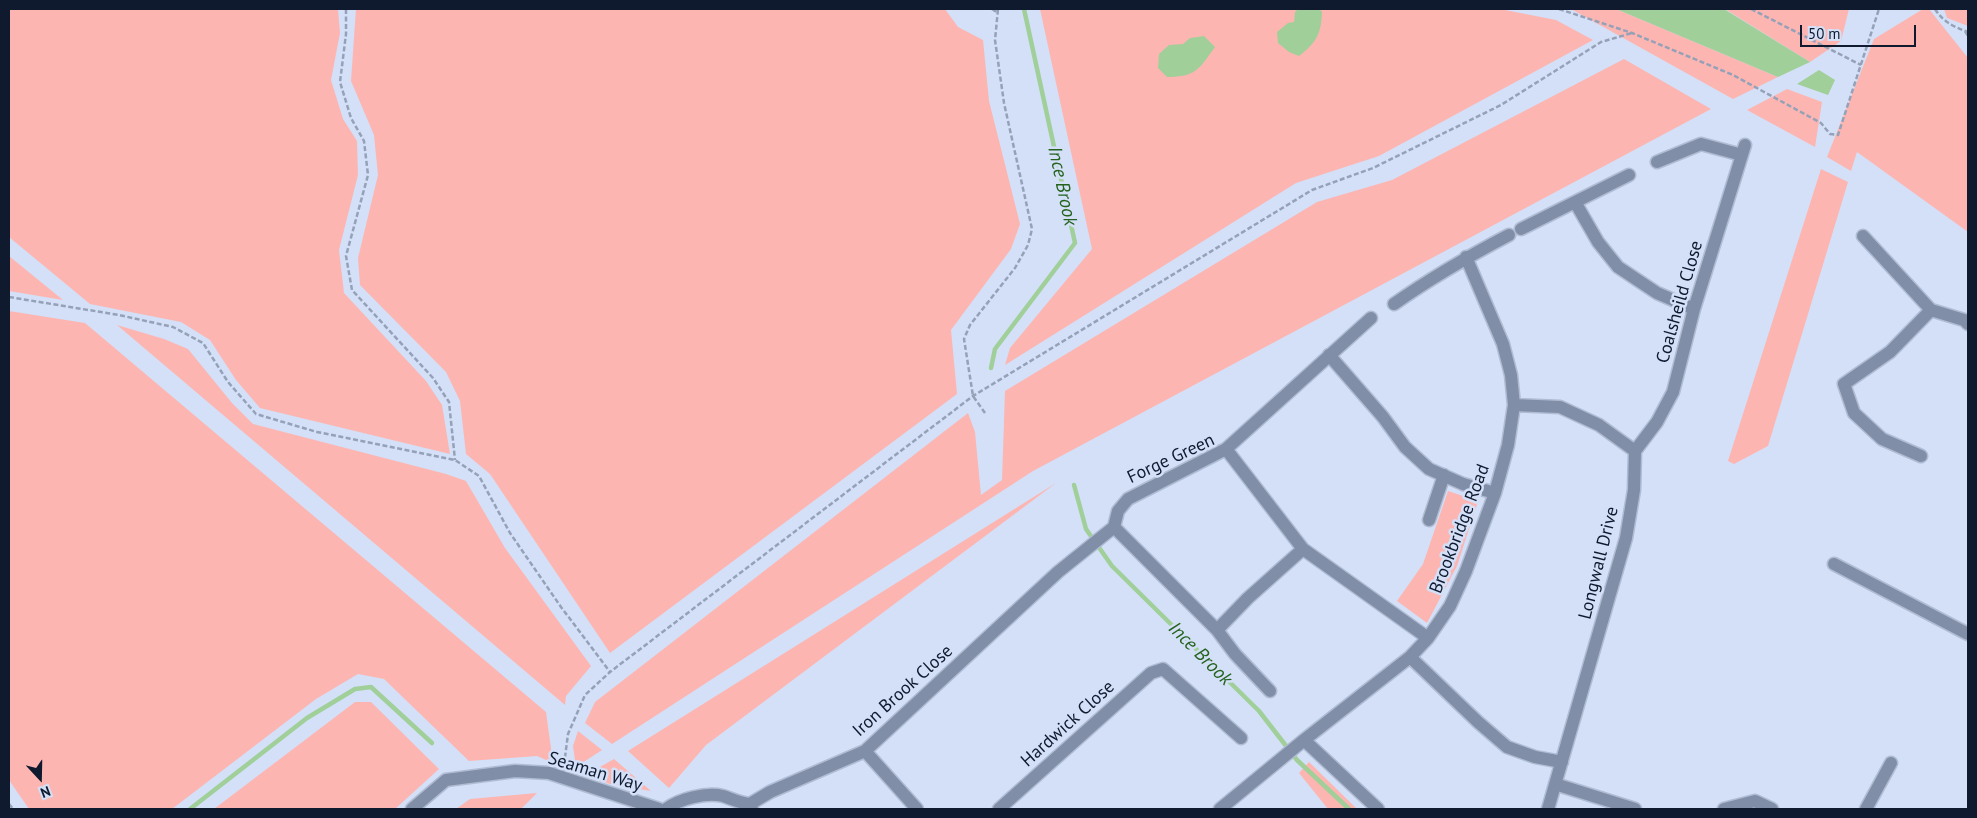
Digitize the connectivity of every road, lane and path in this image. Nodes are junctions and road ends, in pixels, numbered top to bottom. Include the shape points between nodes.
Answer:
1 (346, 9) edge
2 (992, 9) edge
3 (1559, 9) edge
4 (1751, 9) edge
5 (1879, 9) edge
6 (1935, 9) edge
7 (998, 11) edge
8 (1967, 31) edge
9 (1632, 33) junction
10 (1968, 36) edge
11 (1860, 65) junction
12 (1657, 162) dead end
13 (1629, 174) dead end
14 (1575, 202) junction
15 (1521, 229) dead end
16 (1509, 235) dead end
17 (1862, 236) dead end
18 (1466, 257) junction
19 (9, 297) edge
20 (1394, 304) dead end
21 (1694, 309) junction
22 (1931, 310) junction
23 (1371, 318) dead end
24 (1967, 318) edge
25 (1329, 355) junction
26 (973, 396) junction
27 (1514, 405) junction
28 (985, 413) dead end
29 (1226, 449) junction
30 (1635, 451) junction
31 (1921, 456) dead end
32 (455, 460) junction
33 (1444, 475) junction
34 (1495, 493) junction
35 (1429, 520) dead end
36 (1112, 529) junction
37 (1303, 550) junction
38 (1834, 564) dead end
39 (1217, 630) junction
40 (1968, 634) edge
41 (1428, 638) junction
42 (1410, 657) junction
43 (610, 672) junction
44 (1270, 691) dead end
45 (1241, 738) dead end
46 (1301, 743) junction
47 (865, 751) junction
48 (1562, 762) junction
49 (1891, 763) dead end
50 (563, 779) junction
51 (1555, 784) junction
52 (9, 804) edge
53 (751, 807) edge
54 (13, 809) edge
55 (412, 809) edge
56 (659, 809) edge
57 (666, 809) edge
58 (917, 809) edge
59 (999, 809) edge
60 (1220, 809) edge
61 (1378, 809) edge
62 (1548, 809) edge
63 (1635, 809) edge
64 (1724, 809) edge
65 (1772, 809) edge
66 (1866, 809) edge

1 - 32 path via 340,82 351,118 364,141 368,175 346,256 352,290 433,378 449,402
2 - 7 path
3 - 9 path
4 - 11 path
5 - 11 path
6 - 8 path via 1948,24
7 - 26 path via 995,40 1004,103 1032,229 1028,246 1015,268 970,324 964,339
8 - 10 path
9 - 11 path via 1733,75 1821,123 1830,134 1838,135
9 - 26 path via 1601,42 1501,105 1373,168 1312,190
12 - 21 street, Coalsheild Close via 1701,144 1744,150
13 - 14 street
14 - 15 street
14 - 21 street via 1598,242 1618,267 1657,293
16 - 18 street
17 - 22 street
18 - 20 street
18 - 27 street, Brookbridge Road via 1503,344
19 - 32 path via 119,314 173,327 203,343 228,382 256,414 317,432
21 - 30 street, Coalsheild Close via 1673,392 1657,422
22 - 24 street
22 - 31 street via 1890,352 1844,384 1854,413 1882,440
23 - 25 street
25 - 29 street
25 - 33 street via 1405,446 1429,468
26 - 28 path
26 - 43 path
27 - 30 street via 1560,407 1599,425
27 - 34 street, Brookbridge Road via 1508,445
29 - 36 street, Forge Green via 1128,499 1118,510
29 - 37 street, Forge Green
30 - 48 street, Longwall Drive via 1634,490 1626,538
32 - 43 path via 479,476 510,533
33 - 34 street
33 - 35 street
34 - 41 street, Brookbridge Road via 1450,606
36 - 39 street
36 - 47 street, Iron Brook Close via 1058,572
37 - 39 street
37 - 41 street, Forge Green
38 - 40 street
39 - 44 street
41 - 42 street, Brookbridge Road
42 - 46 street, Brookbridge Road
42 - 48 street via 1507,747
43 - 50 path via 585,695 568,734
45 - 59 street, Hardwick Close via 1164,669 1151,673
46 - 60 street, Brookbridge Road
46 - 61 street
47 - 53 street, Iron Brook Close via 770,792
47 - 58 street
48 - 51 street, Longwall Drive
49 - 66 street
50 - 55 street, Seaman Way via 549,773 515,770 446,780
50 - 56 street, Seaman Way
51 - 62 street, Longwall Drive
51 - 63 street
52 - 54 path
53 - 57 street via 715,795 672,804
64 - 65 street via 1755,801

